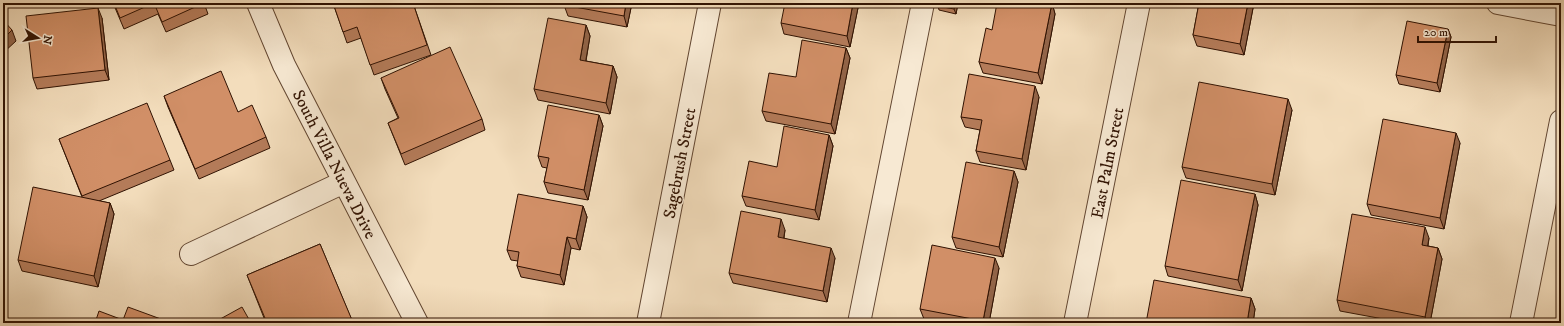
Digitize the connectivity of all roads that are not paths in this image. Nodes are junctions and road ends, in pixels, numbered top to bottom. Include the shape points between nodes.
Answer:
1 (258, 3) edge
2 (710, 3) edge
3 (923, 3) edge
4 (1139, 3) edge
5 (1498, 3) edge
6 (1561, 15) edge
7 (1561, 121) edge
8 (344, 182) junction
9 (191, 254) dead end
10 (417, 323) edge
11 (648, 323) edge
12 (860, 323) edge
13 (1075, 323) edge
14 (1521, 323) edge

1 - 8 street, South Villa Nueva Drive via 284,65
2 - 11 street, Sagebrush Street
3 - 12 street
4 - 13 street, East Palm Street
5 - 6 street
7 - 14 street
8 - 9 street
8 - 10 street, South Villa Nueva Drive

